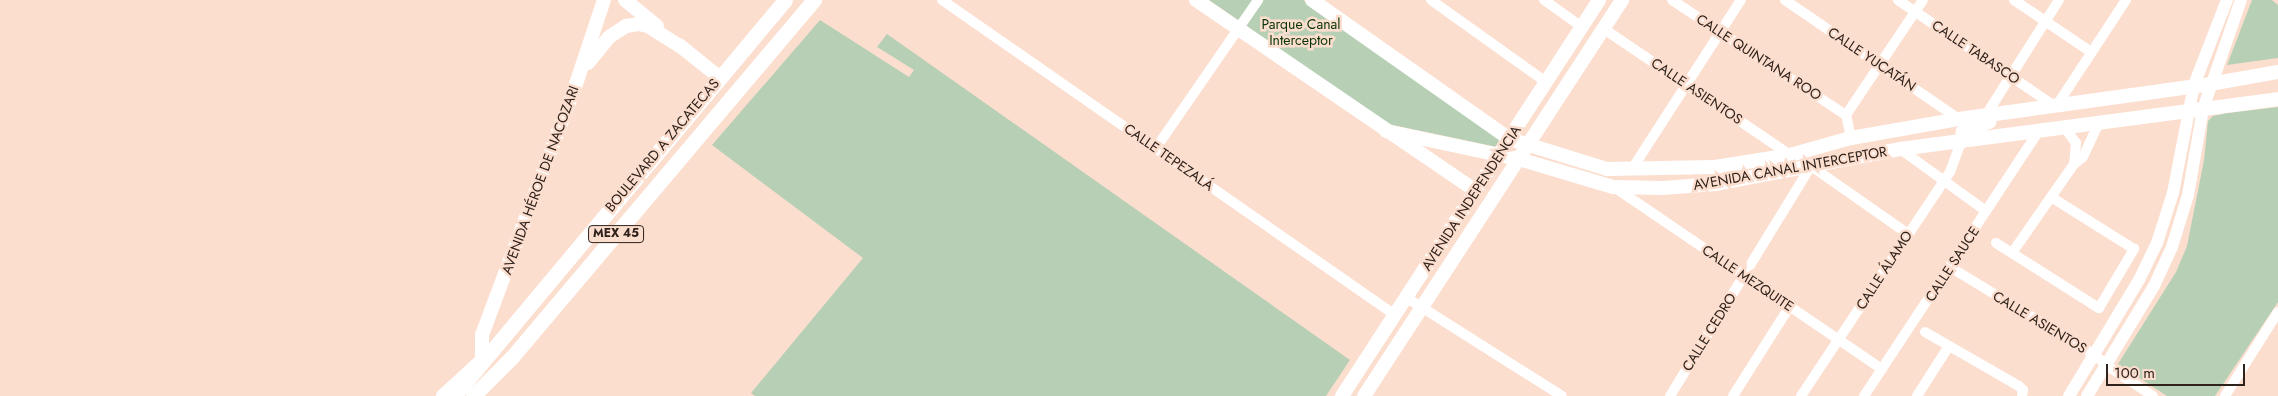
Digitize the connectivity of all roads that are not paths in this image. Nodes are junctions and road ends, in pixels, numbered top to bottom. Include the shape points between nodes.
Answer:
1 (604, 0) edge
2 (625, 0) edge
3 (639, 0) edge
4 (785, 0) edge
5 (814, 0) edge
6 (942, 0) edge
7 (1196, 0) edge
8 (1258, 0) edge
9 (1312, 0) edge
10 (1431, 0) edge
11 (1544, 0) edge
12 (1599, 0) edge
13 (1622, 0) edge
14 (1672, 0) edge
15 (1741, 0) edge
16 (1785, 0) edge
17 (1898, 0) edge
18 (1923, 0) edge
19 (2014, 0) edge
20 (2059, 0) edge
21 (2126, 0) edge
22 (2227, 0) edge
23 (2241, 0) edge
24 (1915, 12) junction
25 (2045, 21) junction
26 (1582, 27) junction
27 (1237, 28) junction
28 (1604, 28) junction
29 (664, 32) junction
30 (1720, 32) junction
31 (686, 50) junction
32 (2091, 52) junction
33 (1880, 64) junction
34 (2278, 72) edge
35 (2011, 76) junction
36 (719, 77) junction
37 (1546, 82) junction
38 (576, 84) junction
39 (1686, 84) junction
40 (2210, 84) junction
41 (2194, 85) junction
42 (2278, 99) edge
43 (2055, 105) junction
44 (2024, 109) junction
45 (2203, 109) junction
46 (720, 110) junction
47 (2187, 111) junction
48 (1846, 115) junction
49 (1986, 115) junction
50 (1959, 119) junction
51 (1941, 122) junction
52 (2099, 123) junction
53 (2065, 128) junction
54 (1386, 131) junction
55 (2039, 131) junction
56 (1851, 138) junction
57 (1510, 140) junction
58 (1961, 142) junction
59 (1528, 145) junction
60 (1156, 148) junction
61 (1900, 149) junction
62 (1500, 155) junction
63 (1790, 155) junction
64 (1519, 159) junction
65 (2074, 164) junction
66 (1811, 166) junction
67 (1632, 169) junction
68 (1944, 180) junction
69 (1612, 187) junction
70 (1476, 191) junction
71 (2051, 197) junction
72 (1986, 211) junction
73 (1908, 234) junction
74 (1996, 243) dead end
75 (2012, 253) junction
76 (1950, 267) junction
77 (1744, 275) junction
78 (1407, 298) junction
79 (1790, 306) junction
80 (1422, 308) junction
81 (2278, 312) edge
82 (1395, 315) junction
83 (1925, 332) dead end
84 (1838, 339) junction
85 (1949, 346) junction
86 (2095, 355) junction
87 (512, 357) junction
88 (482, 360) junction
89 (2106, 365) junction
90 (1882, 369) junction
91 (2068, 395) edge
92 (443, 396) edge
93 (454, 396) edge
94 (473, 396) edge
95 (484, 396) edge
96 (1342, 396) edge
97 (1364, 396) edge
98 (1562, 396) edge
99 (1670, 396) edge
100 (1733, 396) edge
101 (1801, 396) edge
102 (1864, 396) edge
103 (1917, 396) edge
104 (2022, 396) edge
105 (2087, 396) edge
106 (2153, 396) edge
107 (2225, 396) edge

1 - 38 main road, AVENIDA HÉROE DE NACOZARI
2 - 29 main road
3 - 29 main road
4 - 36 main road, BOULEVARD A ZACATECAS / MEX 45
5 - 46 main road, BOULEVARD A ZACATECAS / MEX 45
6 - 60 street, CALLE TEPEZALÁ
7 - 27 main road, AVENIDA CANAL INTERCEPTOR
8 - 27 street
9 - 57 main road, AVENIDA CANAL INTERCEPTOR
10 - 37 street
11 - 26 street
12 - 26 main road, AVENIDA INDEPENDENCIA
13 - 28 main road, AVENIDA INDEPENDENCIA
14 - 30 street, CALLE QUINTANA ROO
15 - 30 street
16 - 33 street, CALLE YUCATÁN
17 - 24 street, CALLE TABASCO
18 - 24 street
19 - 25 street
20 - 25 street
21 - 32 street
22 - 41 street
23 - 40 street
24 - 33 street
24 - 35 street, CALLE TABASCO
25 - 32 street
25 - 35 street
26 - 37 main road, AVENIDA INDEPENDENCIA
27 - 54 main road, AVENIDA CANAL INTERCEPTOR
27 - 60 street
28 - 39 street, CALLE ASIENTOS
28 - 59 main road, AVENIDA INDEPENDENCIA
29 - 31 main road
30 - 39 street
30 - 48 street, CALLE QUINTANA ROO
31 - 36 main road
31 - 38 main road via 648,26 626,26 600,46
32 - 43 street
33 - 48 street
33 - 50 street, CALLE YUCATÁN
34 - 40 main road, AVENIDA CANAL INTERCEPTOR
35 - 43 street, CALLE TABASCO
35 - 49 street
36 - 46 main road via 723,94
36 - 88 main road, BOULEVARD A ZACATECAS / MEX 45
37 - 57 main road, AVENIDA INDEPENDENCIA
38 - 88 main road, AVENIDA HÉROE DE NACOZARI via 482,334
39 - 63 street, CALLE ASIENTOS
39 - 67 street
40 - 41 main road, AVENIDA CANAL INTERCEPTOR
40 - 45 street
41 - 43 main road, AVENIDA CANAL INTERCEPTOR
41 - 47 street
42 - 45 main road, AVENIDA CANAL INTERCEPTOR
43 - 44 main road, AVENIDA CANAL INTERCEPTOR
44 - 49 main road, AVENIDA CANAL INTERCEPTOR
44 - 58 main road via 1962,131
45 - 47 main road, AVENIDA CANAL INTERCEPTOR
45 - 89 street via 2188,195 2172,247 2154,286
46 - 87 main road, BOULEVARD A ZACATECAS / MEX 45
47 - 52 main road, AVENIDA CANAL INTERCEPTOR
47 - 86 street via 2173,192 2157,242 2140,280
48 - 56 street
49 - 50 main road, AVENIDA CANAL INTERCEPTOR
50 - 51 main road, AVENIDA CANAL INTERCEPTOR
51 - 56 main road, AVENIDA CANAL INTERCEPTOR
51 - 61 main road via 1945,130 1942,134
52 - 53 main road, AVENIDA CANAL INTERCEPTOR
52 - 65 street via 2083,157
53 - 55 main road, AVENIDA CANAL INTERCEPTOR
53 - 65 street via 2076,143
54 - 62 main road, AVENIDA CANAL INTERCEPTOR
54 - 70 main road
55 - 58 main road, AVENIDA CANAL INTERCEPTOR
55 - 72 street, CALLE SAUCE
56 - 63 main road, AVENIDA CANAL INTERCEPTOR
57 - 59 main road, AVENIDA CANAL INTERCEPTOR
57 - 62 main road, AVENIDA INDEPENDENCIA
58 - 61 main road, AVENIDA CANAL INTERCEPTOR
58 - 68 street, CALLE ÁLAMO via 1954,164
59 - 64 main road, AVENIDA INDEPENDENCIA
59 - 67 main road, AVENIDA CANAL INTERCEPTOR via 1607,168
60 - 82 street, CALLE TEPEZALÁ
61 - 66 main road, AVENIDA CANAL INTERCEPTOR
61 - 68 street
62 - 64 main road, AVENIDA CANAL INTERCEPTOR
62 - 70 main road, AVENIDA INDEPENDENCIA
63 - 67 main road, AVENIDA CANAL INTERCEPTOR via 1715,167
64 - 69 main road, AVENIDA CANAL INTERCEPTOR
64 - 80 main road, AVENIDA INDEPENDENCIA
65 - 71 street
66 - 69 main road, AVENIDA CANAL INTERCEPTOR via 1715,184
66 - 73 street
66 - 77 street, CALLE CEDRO
68 - 72 street
68 - 73 street, CALLE ÁLAMO
69 - 77 street, CALLE MEZQUITE
70 - 78 main road, AVENIDA INDEPENDENCIA
71 - 75 street
71 - 75 street via 2134,249 2099,308
72 - 76 street, CALLE SAUCE
73 - 84 street, CALLE ÁLAMO
74 - 75 street
76 - 86 street, CALLE ASIENTOS
76 - 90 street, CALLE SAUCE
77 - 79 street, CALLE MEZQUITE
77 - 99 street, CALLE CEDRO
78 - 80 street
78 - 82 main road, AVENIDA INDEPENDENCIA
79 - 84 street, CALLE MEZQUITE
79 - 100 street
80 - 97 main road, AVENIDA INDEPENDENCIA
80 - 98 street
81 - 107 street
82 - 96 main road, AVENIDA INDEPENDENCIA
83 - 85 street
84 - 90 street, CALLE MEZQUITE
84 - 101 street, CALLE ÁLAMO
85 - 103 street
85 - 104 street via 2019,386 2023,390
86 - 89 street, CALLE ASIENTOS
86 - 91 street
87 - 94 main road, BOULEVARD A ZACATECAS / MEX 45
87 - 95 main road, BOULEVARD A ZACATECAS / MEX 45
88 - 92 main road, BOULEVARD A ZACATECAS / MEX 45
88 - 93 main road, BOULEVARD A ZACATECAS / MEX 45
89 - 105 street
89 - 106 street, CALLE ASIENTOS
90 - 102 street, CALLE SAUCE

